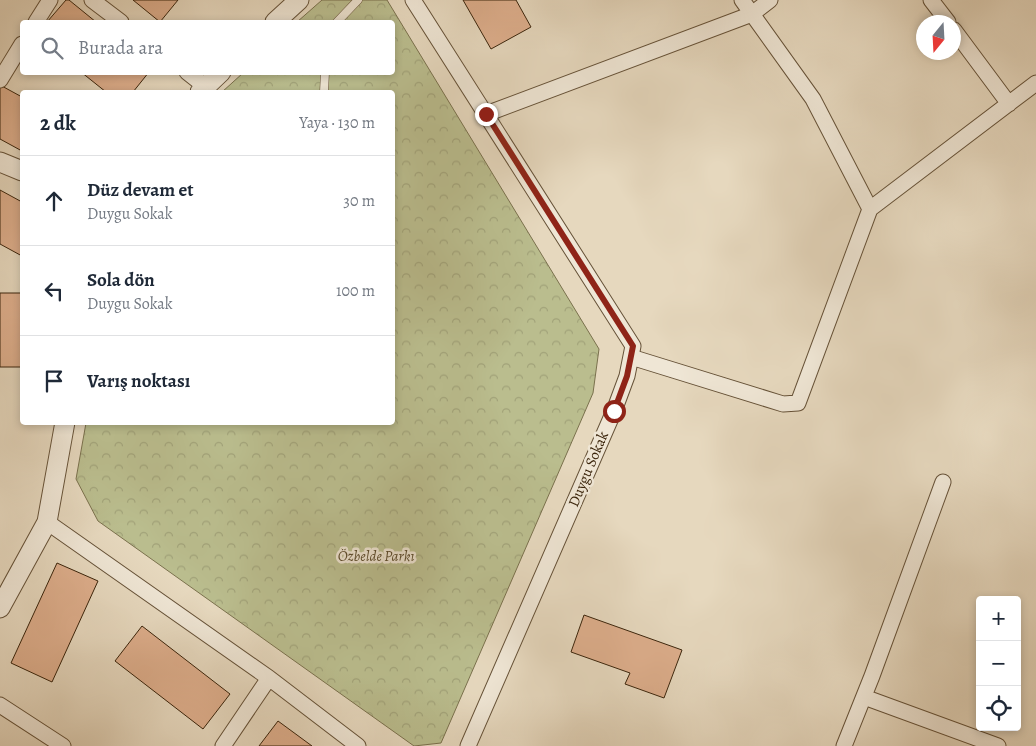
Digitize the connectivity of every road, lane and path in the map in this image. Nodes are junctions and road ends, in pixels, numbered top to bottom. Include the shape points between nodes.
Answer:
1 (50, 0) edge
2 (92, 0) edge
3 (299, 0) edge
4 (358, 0) edge
5 (413, 0) edge
6 (742, 0) edge
7 (770, 0) edge
8 (931, 0) edge
9 (752, 14) junction
10 (943, 15) edge
11 (37, 20) edge
12 (118, 20) edge
13 (277, 20) edge
14 (339, 20) edge
15 (961, 40) edge
16 (20, 47) edge
17 (189, 75) edge
18 (218, 75) edge
19 (324, 75) edge
20 (0, 80) edge
21 (1036, 83) edge
22 (203, 90) edge
23 (324, 90) edge
24 (1008, 104) junction
25 (486, 114) junction
26 (0, 162) edge
27 (20, 170) edge
28 (870, 209) junction
29 (631, 357) junction
30 (64, 425) edge
31 (943, 482) dead end
32 (47, 522) junction
33 (0, 608) edge
34 (269, 678) junction
35 (864, 697) junction
36 (0, 705) edge
37 (63, 746) edge
38 (223, 746) edge
39 (358, 746) edge
40 (468, 746) edge
41 (844, 746) edge
42 (998, 746) edge

1 - 11 street
2 - 12 street
3 - 13 street
4 - 14 lane
5 - 25 street, Duygu Sokak
6 - 9 street
7 - 9 street
8 - 10 street
9 - 25 street
9 - 28 street via 813,100
15 - 24 street
16 - 20 street
17 - 22 street
18 - 22 street
19 - 23 lane
21 - 24 street
24 - 28 street
25 - 29 street, Duygu Sokak via 633,346
26 - 27 street
28 - 29 street via 798,403 783,404
29 - 40 street, Duygu Sokak via 614,411
30 - 32 street
31 - 35 street
32 - 33 street
32 - 34 street
34 - 38 street
34 - 39 street
35 - 41 street
35 - 42 street
36 - 37 street

